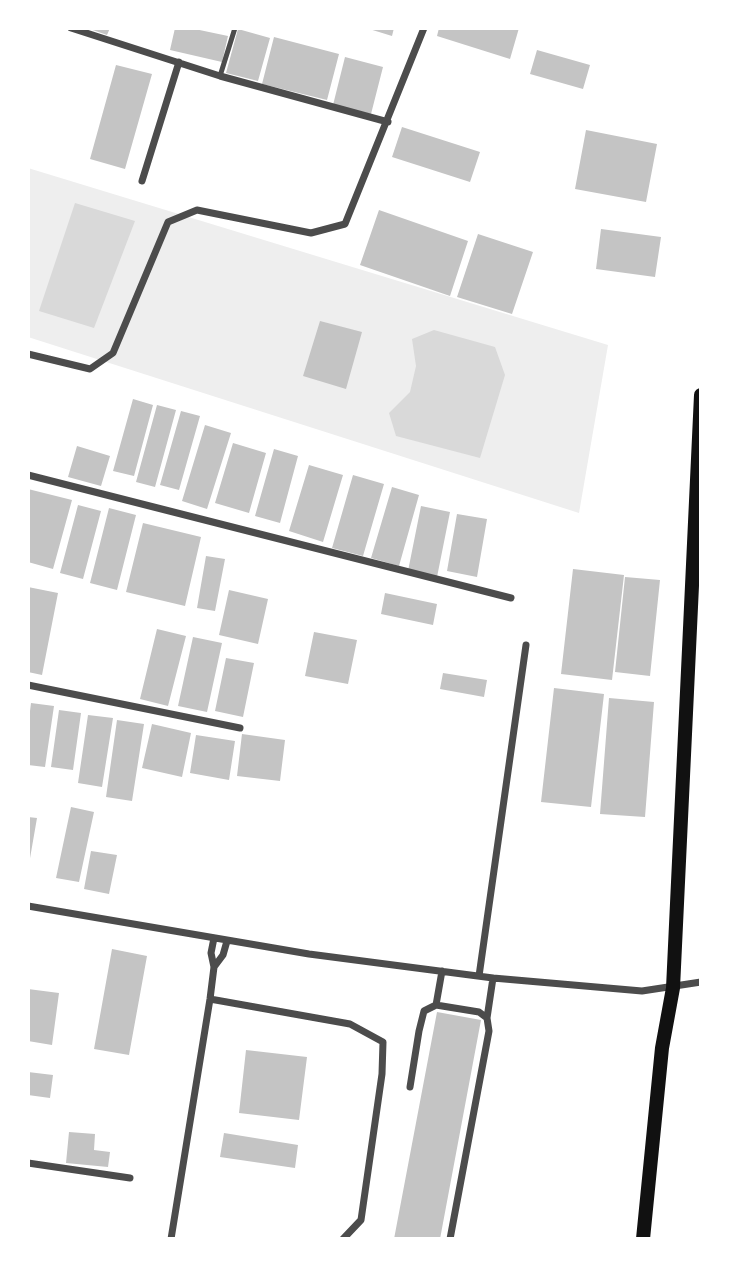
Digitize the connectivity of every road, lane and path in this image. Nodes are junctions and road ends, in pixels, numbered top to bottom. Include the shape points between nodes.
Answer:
1 (71, 28) edge
2 (236, 28) edge
3 (425, 28) edge
4 (179, 62) junction
5 (220, 76) junction
6 (388, 122) junction
7 (142, 181) dead end
8 (28, 354) edge
9 (701, 396) edge
10 (28, 475) edge
11 (511, 598) dead end
12 (526, 645) dead end
13 (28, 685) edge
14 (240, 728) dead end
15 (28, 906) edge
16 (214, 938) junction
17 (227, 940) junction
18 (214, 967) junction
19 (442, 971) junction
20 (479, 976) junction
21 (493, 978) junction
22 (701, 982) edge
23 (673, 988) junction
24 (210, 999) junction
25 (436, 1005) junction
26 (487, 1018) junction
27 (410, 1087) dead end
28 (28, 1163) edge
29 (130, 1178) dead end
30 (171, 1239) edge
31 (343, 1239) edge
32 (450, 1239) edge
33 (643, 1239) edge

1 - 4 street
2 - 5 lane
3 - 6 street
4 - 5 street
4 - 7 street
5 - 6 street
6 - 8 street via 345,224 311,233 197,210 168,222 113,352 90,369
9 - 23 main road
10 - 11 street
12 - 20 street
13 - 14 street
15 - 16 street
16 - 17 street
16 - 18 street
17 - 18 street
17 - 19 street
18 - 24 street
19 - 20 street
19 - 25 street
20 - 21 street
21 - 23 street via 642,991
21 - 26 street
22 - 23 street
23 - 33 main road via 662,1048
24 - 30 street
24 - 31 street via 350,1024 383,1042 361,1220
25 - 26 street via 480,1012
25 - 27 street via 424,1011
26 - 32 street via 489,1031
28 - 29 street

